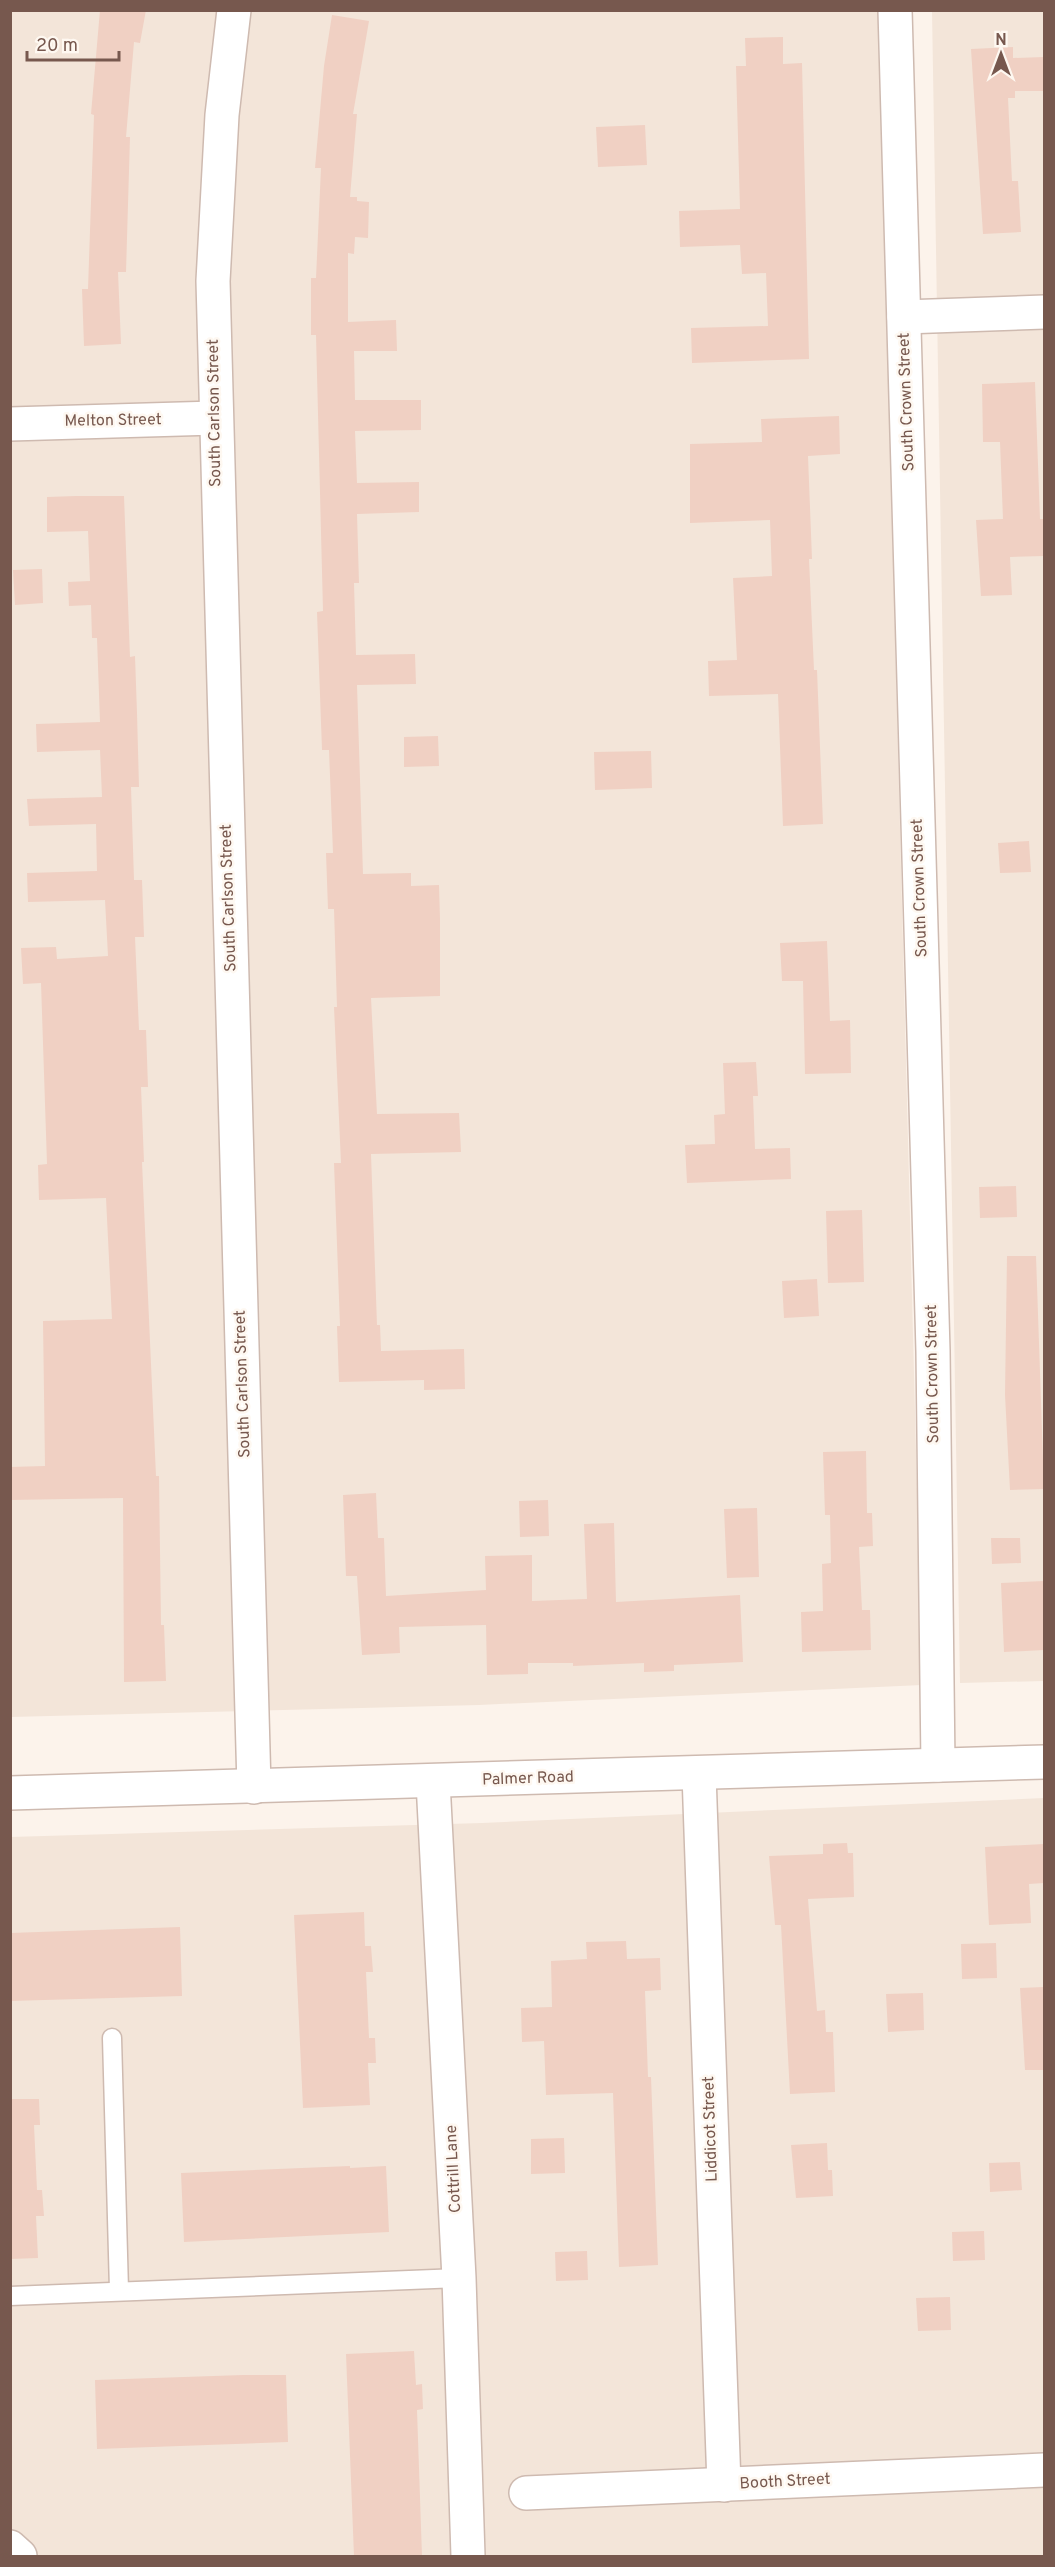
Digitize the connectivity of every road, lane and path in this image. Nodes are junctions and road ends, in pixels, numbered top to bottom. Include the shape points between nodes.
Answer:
1 (234, 10) edge
2 (895, 10) edge
3 (1044, 312) edge
4 (904, 317) junction
5 (215, 418) junction
6 (10, 424) edge
7 (1044, 1762) edge
8 (938, 1766) junction
9 (699, 1773) junction
10 (432, 1782) junction
11 (254, 1787) junction
12 (10, 1793) edge
13 (112, 2037) dead end
14 (459, 2278) junction
15 (119, 2290) junction
16 (10, 2296) edge
17 (1044, 2470) edge
18 (724, 2485) junction
19 (526, 2493) dead end
20 (10, 2547) edge
21 (20, 2556) edge
22 (468, 2556) edge

1 - 5 street, South Carlson Street via 214,225
2 - 4 street, South Crown Street
3 - 4 street
4 - 8 street, South Crown Street via 933,1351
5 - 6 street, Melton Street
5 - 11 street, South Carlson Street
7 - 8 street, Palmer Road
8 - 9 street, Palmer Road
9 - 10 street, Palmer Road
9 - 18 street, Liddicot Street
10 - 11 street, Palmer Road
10 - 14 street, Cottrill Lane
11 - 12 street, Palmer Road
13 - 15 lane
14 - 15 lane
14 - 22 street, Cottrill Lane
15 - 16 lane
17 - 18 street, Booth Street
18 - 19 street, Booth Street
20 - 21 street

